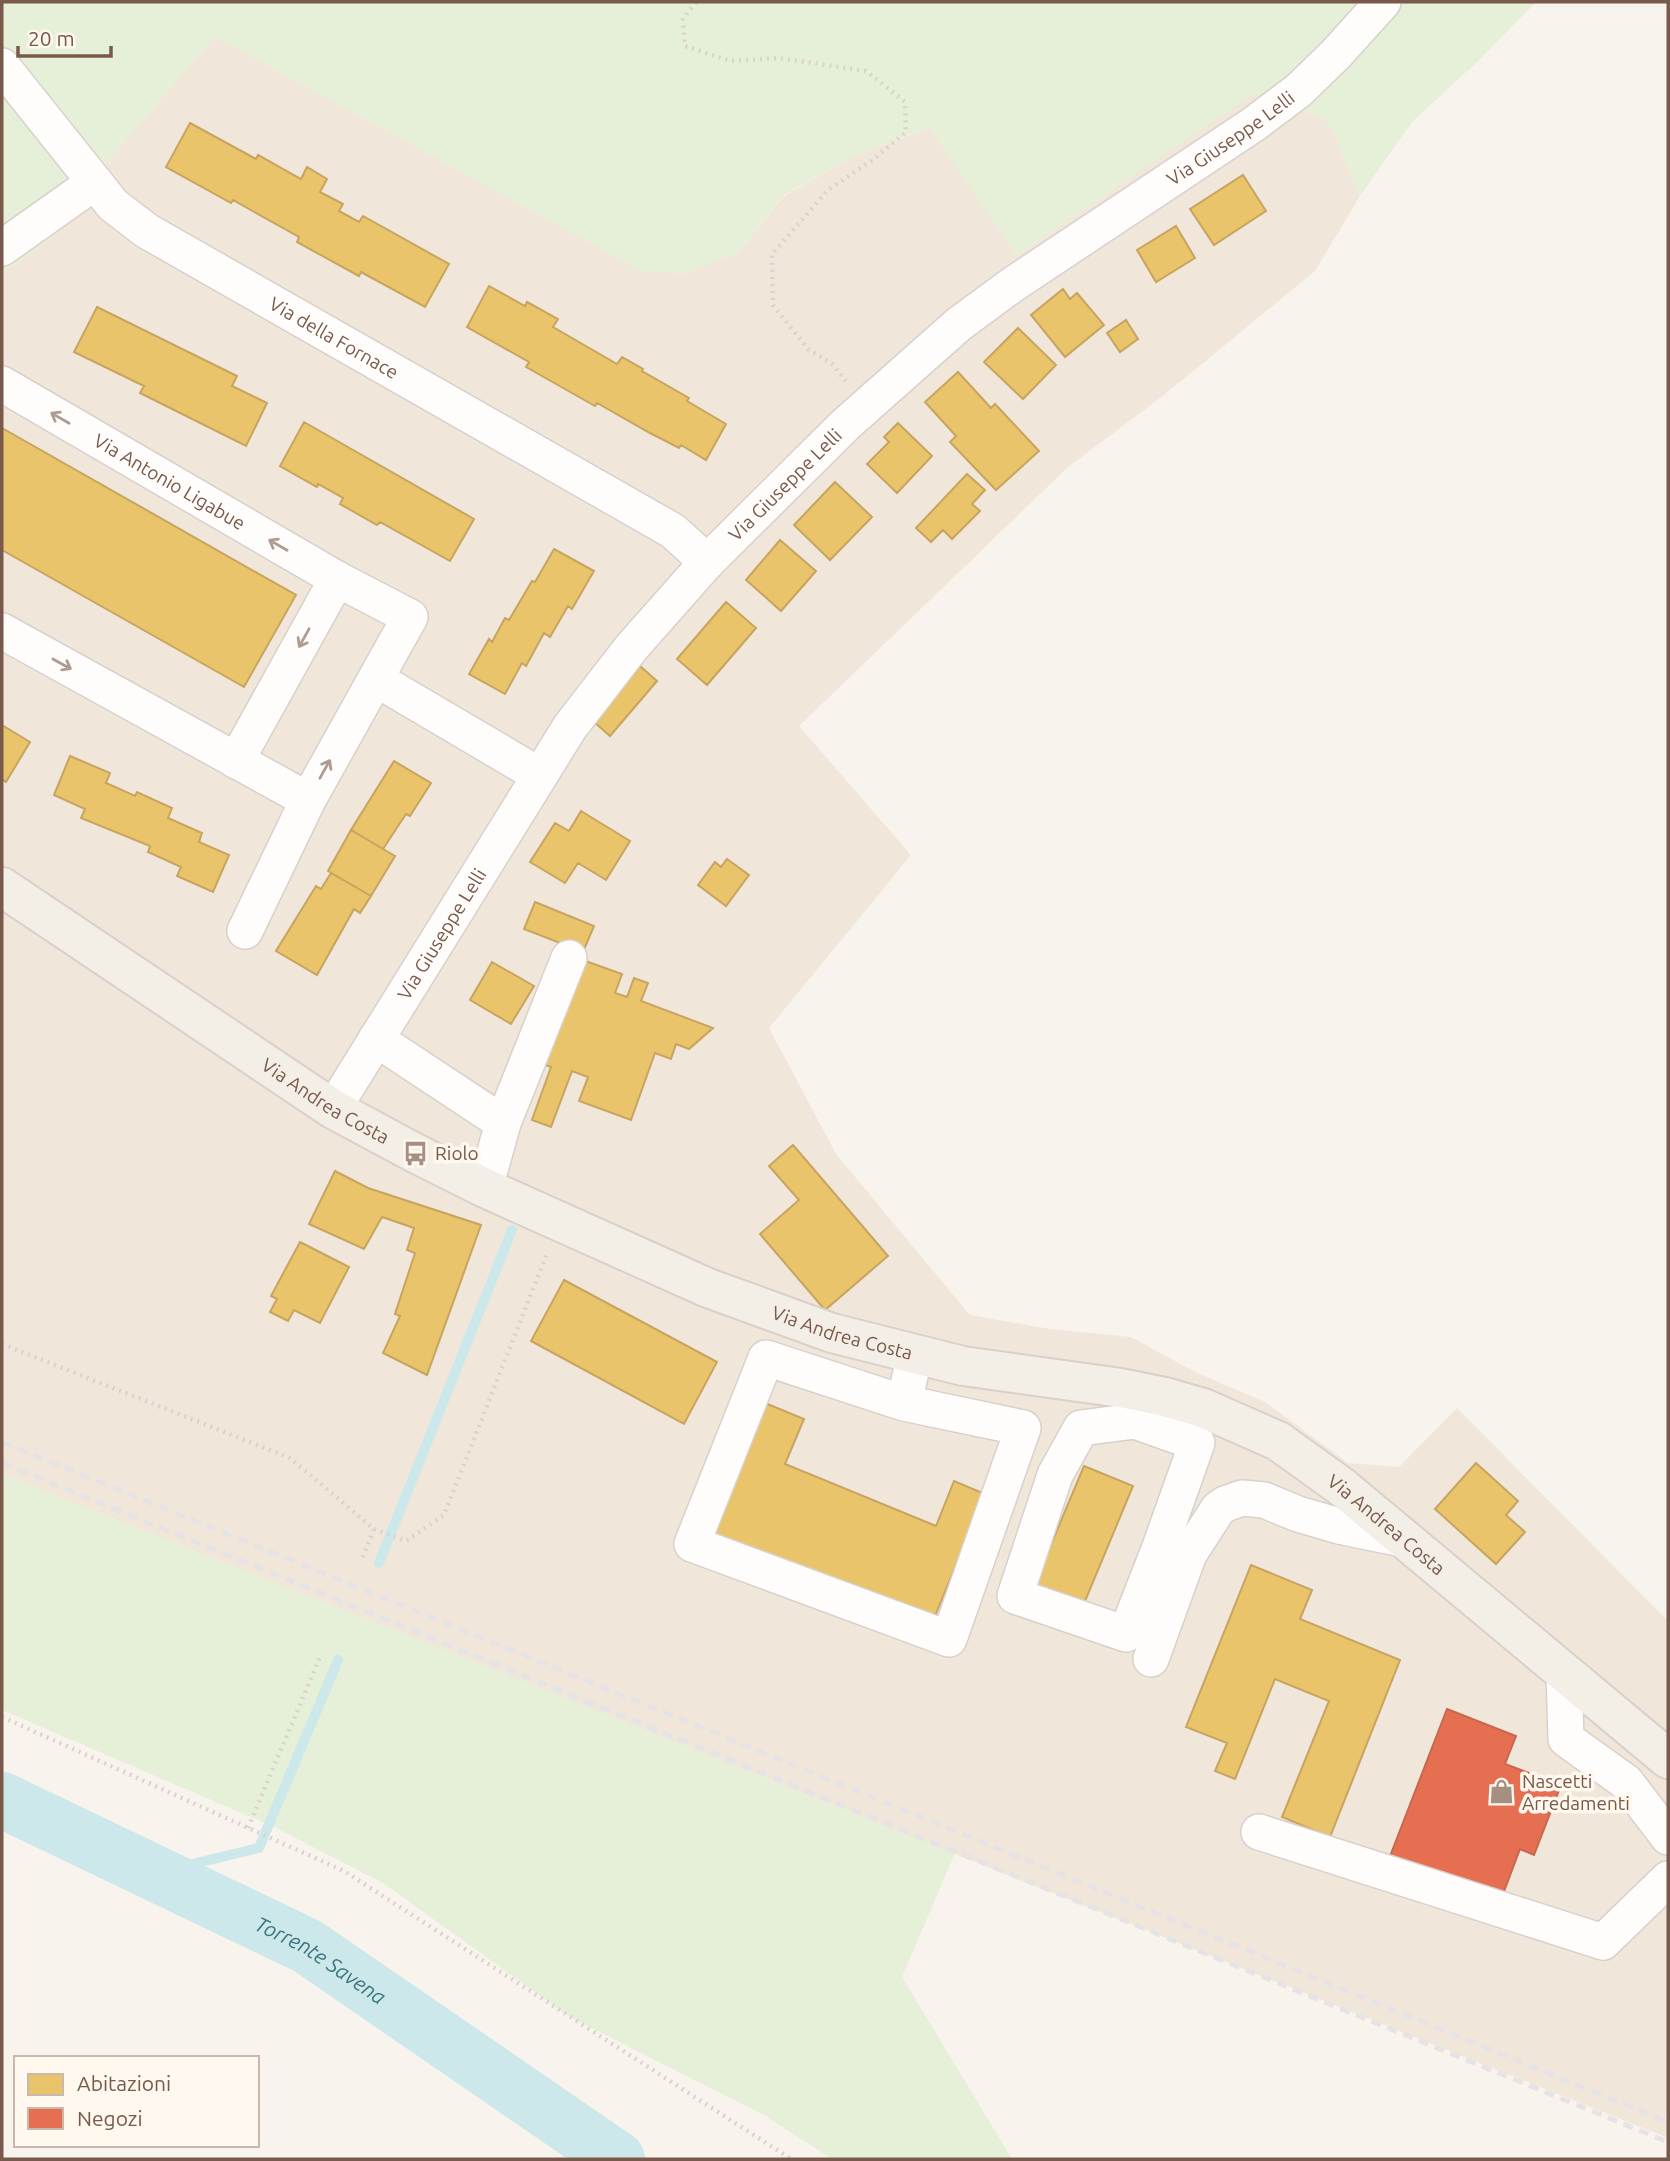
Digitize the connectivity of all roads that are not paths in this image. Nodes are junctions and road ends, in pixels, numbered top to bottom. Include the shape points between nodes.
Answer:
1 (1383, 2) edge
2 (2, 66) edge
3 (95, 182) junction
4 (2, 248) edge
5 (2, 384) edge
6 (707, 562) junction
7 (337, 579) junction
8 (2, 631) edge
9 (376, 679) junction
10 (236, 761) junction
11 (539, 775) junction
12 (308, 800) junction
13 (2, 887) edge
14 (245, 931) dead end
15 (569, 958) dead end
16 (376, 1039) junction
17 (333, 1109) junction
18 (503, 1123) junction
19 (485, 1188) junction
20 (915, 1354) junction
21 (904, 1403) junction
22 (1133, 1405) junction
23 (1407, 1540) junction
24 (1151, 1659) dead end
25 (1564, 1671) junction
26 (1668, 1759) edge
27 (1259, 1832) dead end
28 (1668, 1837) edge
29 (1668, 1879) edge

1 - 6 street, Via Giuseppe Lelli via 1298,90 1254,124 958,324 866,406
2 - 3 street, Via della Fornace
3 - 4 street
3 - 6 street, Via della Fornace via 113,205 147,231 673,531
7 -> 5 street, Via Antonio Ligabue
6 - 11 street, Via Giuseppe Lelli via 597,691
7 - 9 street, Via Antonio Ligabue via 410,617
7 -> 10 street
8 -> 10 street
9 - 11 street
12 -> 9 street, Via Antonio Ligabue
10 - 12 street
11 - 16 street, Via Giuseppe Lelli
12 - 14 street, Via Antonio Ligabue
13 - 17 main road, Via Andrea Costa
15 - 18 street
16 - 17 street, Via Giuseppe Lelli
16 - 18 street
17 - 19 main road, Via Andrea Costa
18 - 19 street
19 - 20 main road, Via Andrea Costa via 757,1307 832,1333
20 - 21 street
20 - 22 main road, Via Andrea Costa
21 - 21 street via 1023,1428 949,1639 692,1544 766,1358
22 - 22 street via 1197,1443 1126,1634 1015,1597 1055,1475 1081,1428
22 - 23 main road, Via Andrea Costa via 1165,1397 1203,1408 1278,1441
23 - 24 street via 1339,1526 1264,1500 1242,1498 1225,1504 1189,1553
23 - 25 main road, Via Andrea Costa
25 - 26 main road, Via Andrea Costa
25 - 28 street via 1566,1740 1626,1782
27 - 29 street via 1603,1942

